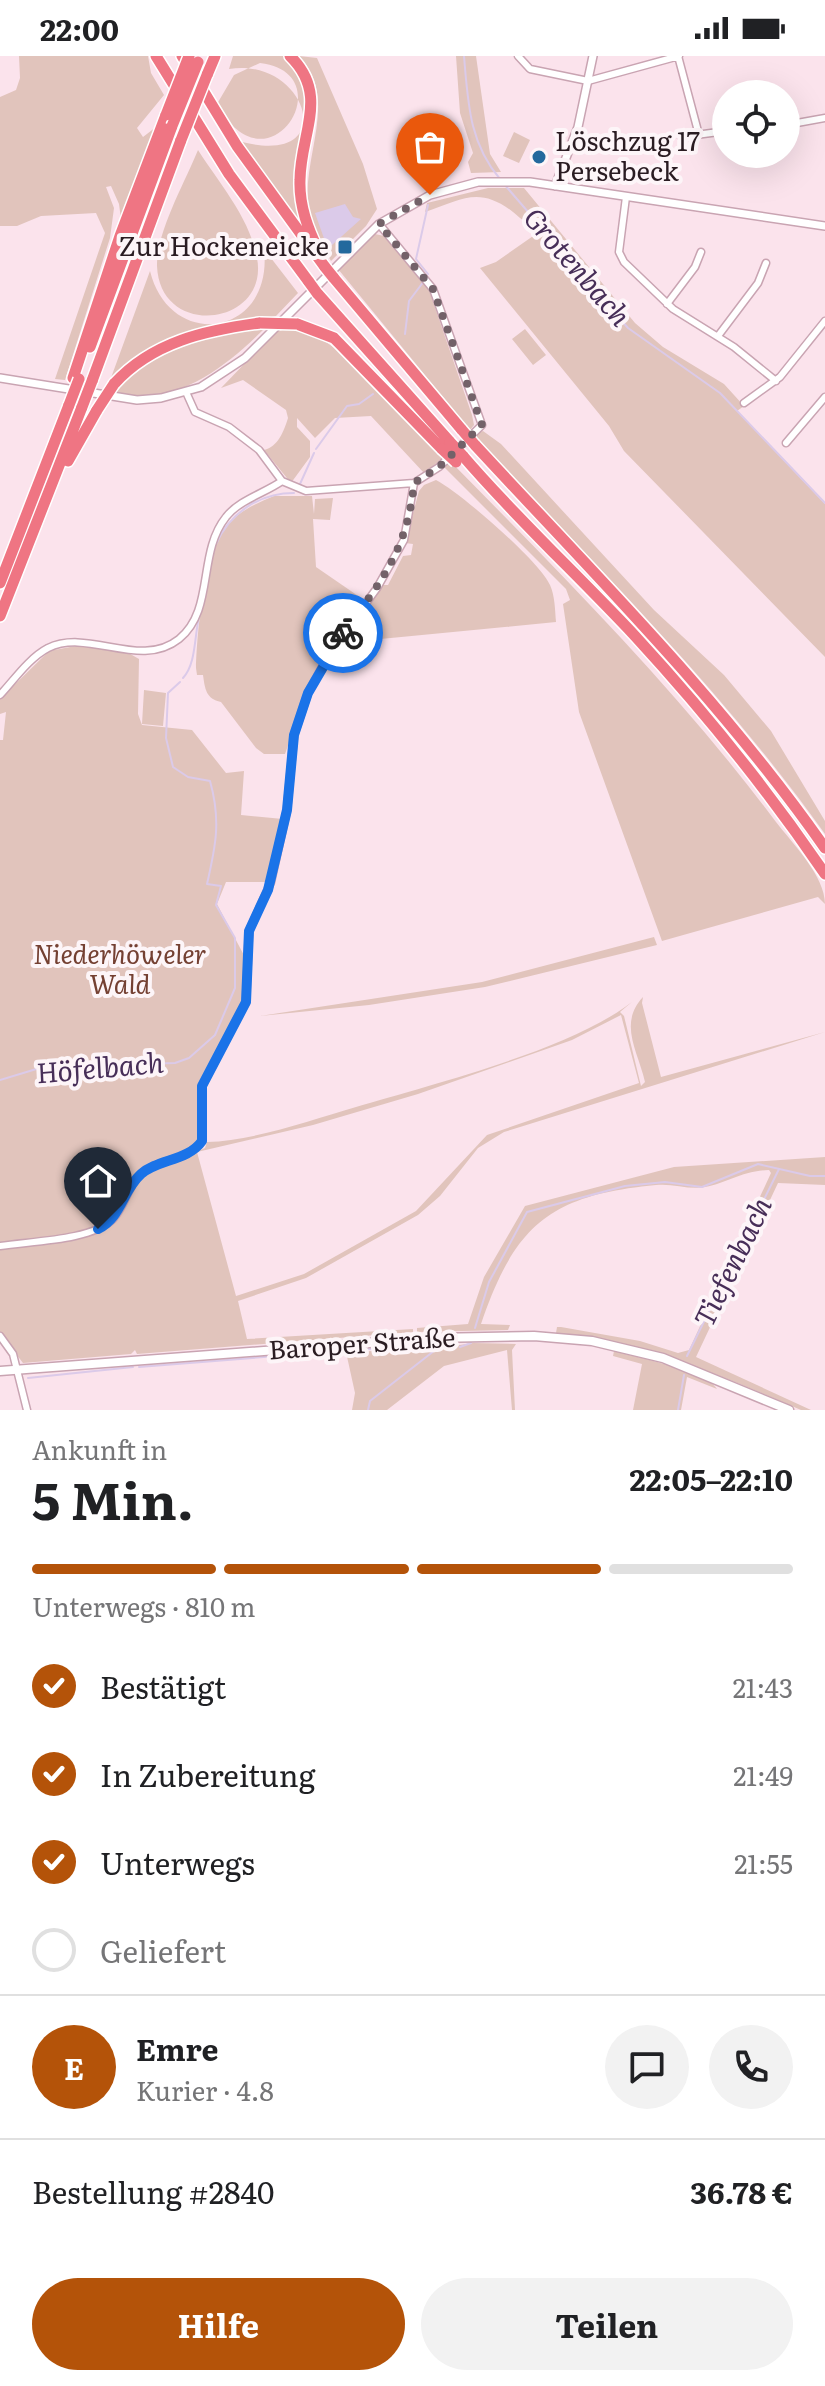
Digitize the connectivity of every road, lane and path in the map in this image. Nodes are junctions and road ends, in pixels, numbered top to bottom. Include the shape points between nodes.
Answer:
1 (156, 56) edge
2 (182, 56) edge
3 (215, 56) edge
4 (290, 56) edge
5 (518, 56) edge
6 (593, 56) edge
7 (679, 56) edge
8 (196, 58) edge
9 (661, 59) edge
10 (588, 81) junction
11 (825, 118) edge
12 (800, 122) edge
13 (712, 133) edge
14 (699, 135) junction
15 (681, 137) dead end
16 (555, 186) junction
17 (626, 197) junction
18 (379, 224) junction
19 (825, 226) edge
20 (701, 252) dead end
21 (766, 263) dead end
22 (326, 266) junction
23 (667, 304) junction
24 (825, 321) edge
25 (718, 336) junction
26 (0, 378) edge
27 (76, 378) junction
28 (776, 381) junction
29 (186, 392) junction
30 (825, 399) edge
31 (744, 403) dead end
32 (786, 443) dead end
33 (446, 446) junction
34 (282, 481) junction
35 (414, 483) junction
36 (42, 512) junction
37 (0, 583) edge
38 (0, 616) edge
39 (0, 695) edge
40 (825, 848) edge
41 (825, 874) edge
42 (0, 1246) edge
43 (0, 1336) edge
44 (18, 1369) junction
45 (0, 1371) edge
46 (27, 1410) edge
47 (789, 1410) edge

1 - 33 highway, bridge via 229,174 317,293
2 - 22 highway via 237,146
3 - 36 highway, bridge
4 - 22 highway via 312,91 301,199
5 - 10 street via 530,69
6 - 10 street
7 - 9 street
7 - 14 street
8 - 27 highway, bridge
8 - 27 highway, bridge via 166,115 116,247
9 - 10 street
10 - 16 street via 578,127
11 - 12 street
13 - 14 street
14 - 15 street
16 - 17 street
16 - 18 street via 494,181 430,195
17 - 19 street
17 - 23 street via 620,255
18 - 29 street via 245,358 223,376
18 - 35 street via 433,289 482,425 439,467
20 - 23 street
21 - 25 street via 758,283
22 - 40 highway, bridge via 475,445 698,684
23 - 25 street
24 - 28 street
25 - 28 street
26 - 29 street via 117,399
27 - 37 highway, bridge
28 - 31 street
29 - 34 street via 195,412 243,437
30 - 32 street
33 - 36 highway, bridge via 334,338 297,324 260,323 194,336 140,359 97,410
33 - 41 highway, bridge via 633,634 717,729
34 - 35 street via 317,492
34 - 39 street via 226,516 209,554 198,612 178,640 154,650 56,645 36,657
35 - 42 street via 404,540 329,654 294,735 287,810 268,890 249,931 246,1002 202,1086 202,1141 193,1151 142,1173 104,1226
36 - 38 highway
43 - 44 street via 12,1349
44 - 45 main road, Baroper Straße
44 - 46 street
44 - 47 main road, Baroper Straße via 424,1338 522,1336 630,1349 718,1378

